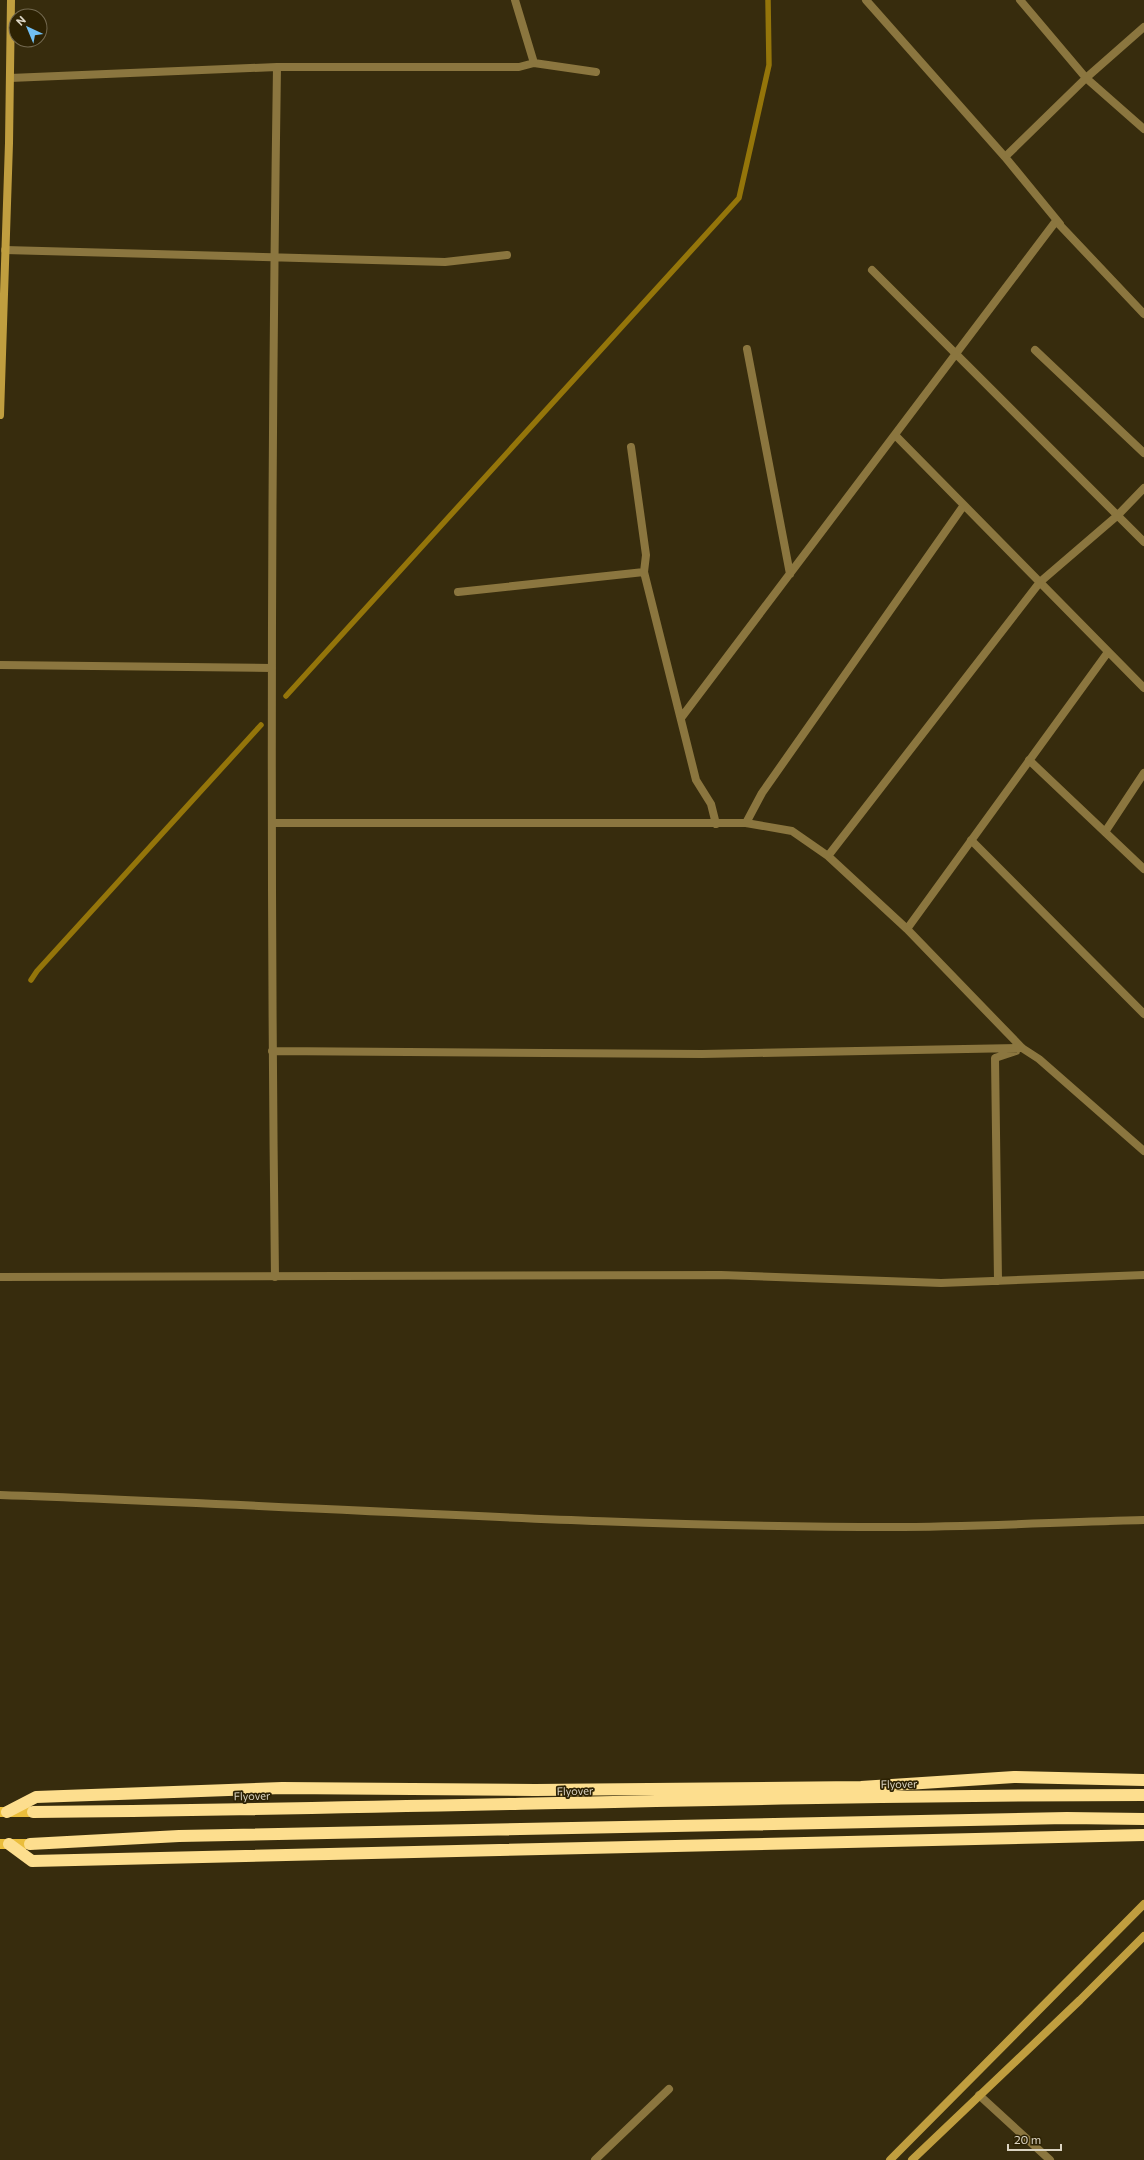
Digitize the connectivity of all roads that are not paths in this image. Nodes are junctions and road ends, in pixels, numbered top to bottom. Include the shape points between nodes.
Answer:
1 (11, 0) edge
2 (515, 0) edge
3 (866, 0) edge
4 (1020, 0) edge
5 (1144, 27) edge
6 (534, 63) junction
7 (277, 67) junction
8 (596, 72) dead end
9 (10, 78) junction
10 (1086, 78) junction
11 (1144, 129) edge
12 (1005, 157) junction
13 (1065, 230) junction
14 (5, 250) junction
15 (507, 255) dead end
16 (274, 259) junction
17 (872, 270) dead end
18 (1144, 314) edge
19 (747, 349) dead end
20 (1035, 350) dead end
21 (956, 353) junction
22 (0, 415) edge
23 (895, 435) junction
24 (631, 447) dead end
25 (1144, 453) edge
26 (1144, 488) edge
27 (964, 505) junction
28 (1118, 515) junction
29 (1144, 542) edge
30 (644, 572) junction
31 (790, 574) junction
32 (1040, 582) junction
33 (458, 592) dead end
34 (1108, 652) junction
35 (0, 665) edge
36 (272, 668) junction
37 (1144, 688) edge
38 (681, 718) junction
39 (1029, 760) junction
40 (1144, 773) edge
41 (273, 823) junction
42 (746, 823) junction
43 (716, 824) junction
44 (1105, 832) junction
45 (971, 840) junction
46 (828, 856) junction
47 (1144, 869) edge
48 (907, 929) junction
49 (1144, 1014) edge
50 (1022, 1048) junction
51 (272, 1051) junction
52 (1144, 1151) edge
53 (1144, 1275) edge
54 (0, 1277) edge
55 (275, 1277) junction
56 (998, 1281) junction
57 (0, 1495) edge
58 (1144, 1520) edge
59 (1144, 1780) edge
60 (1144, 1795) edge
61 (4, 1812) edge
62 (33, 1812) joint
63 (1144, 1819) edge
64 (1144, 1835) edge
65 (5, 1844) edge
66 (30, 1844) joint
67 (1144, 1904) edge
68 (1144, 1936) edge
69 (669, 2089) dead end
70 (979, 2094) junction
71 (595, 2160) edge
72 (890, 2160) edge
73 (912, 2160) edge
74 (1050, 2160) edge

1 - 9 main road
2 - 6 street
3 - 12 street
4 - 10 street
5 - 10 street
6 - 7 street via 519,67
6 - 8 street
7 - 9 street
7 - 16 street
9 - 14 main road
10 - 11 street
10 - 12 street
12 - 13 street
13 - 18 street
13 - 21 street via 1056,222
14 - 16 street
14 - 22 main road
15 - 16 street via 445,262
16 - 36 street
17 - 21 street
19 - 31 street
20 - 25 street
21 - 23 street
21 - 28 street
23 - 27 street
23 - 31 street
24 - 30 street via 646,554
26 - 28 street
27 - 32 street
27 - 42 street via 762,793
28 - 29 street
28 - 32 street
30 - 33 street
30 - 38 street
31 - 38 street
32 - 34 street
32 - 46 street
34 - 37 street
34 - 39 street
35 - 36 street
36 - 41 street
38 - 43 street via 696,780 711,804
39 - 44 street
39 - 45 street
40 - 44 street
41 - 43 street
41 - 51 street
42 - 43 street
42 - 46 street via 792,831
44 - 47 street
45 - 48 street
45 - 49 street
46 - 48 street
48 - 50 street
50 - 51 street via 702,1054
50 - 52 street via 1039,1059
50 - 56 street via 995,1058
51 - 55 street
53 - 56 street
54 - 55 street
55 - 56 street via 721,1275 941,1283
57 - 58 street via 630,1521 892,1527
59 - 61 highway via 1014,1777 861,1787 535,1790 282,1788 36,1797
60 - 62 highway, Flyover
61 - 62 main road, Flyover
63 - 66 highway via 1052,1818 178,1836
64 - 65 highway via 32,1861
65 - 66 main road
67 - 72 main road
68 - 70 main road
69 - 71 street
70 - 73 main road
70 - 74 street

